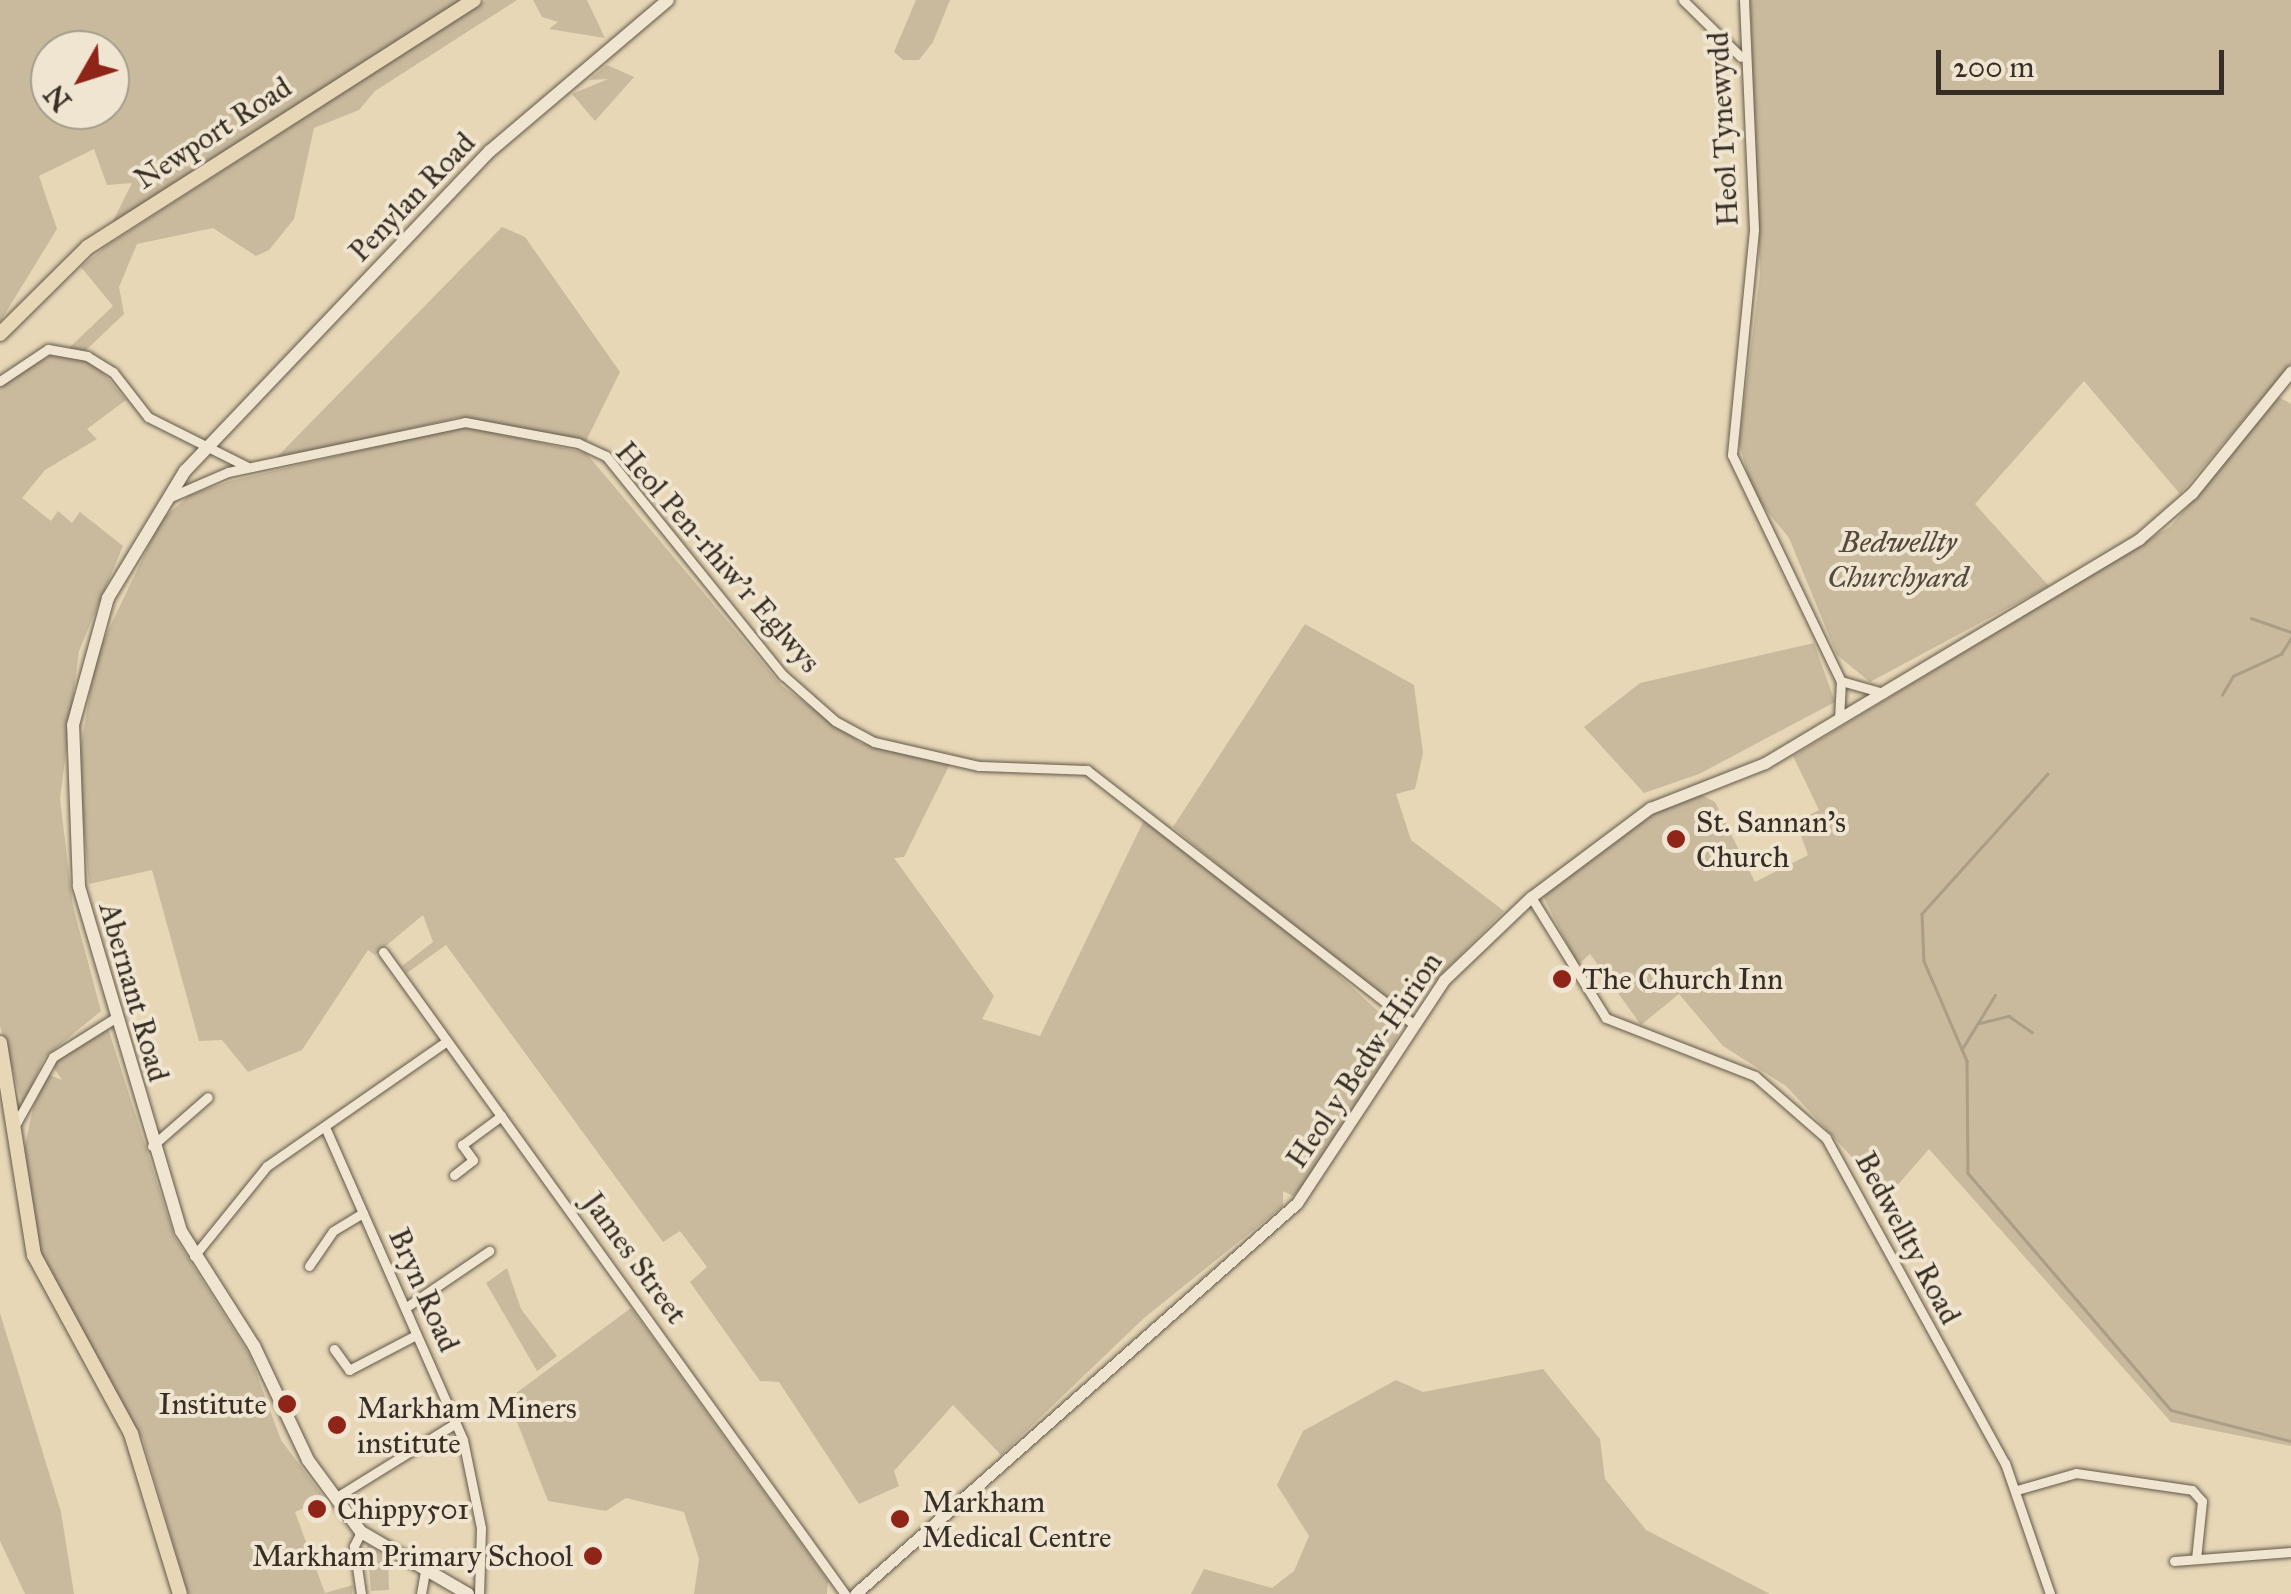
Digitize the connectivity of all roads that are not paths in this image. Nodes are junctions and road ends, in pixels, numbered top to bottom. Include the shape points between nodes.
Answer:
1 (474, 0) edge
2 (668, 0) edge
3 (1683, 0) edge
4 (1744, 0) edge
5 (1741, 58) junction
6 (0, 334) edge
7 (2291, 371) edge
8 (0, 380) edge
9 (208, 446) junction
10 (248, 468) junction
11 (164, 498) junction
12 (1841, 681) junction
13 (1883, 693) junction
14 (1839, 718) junction
15 (1531, 897) junction
16 (384, 952) dead end
17 (115, 1018) junction
18 (1413, 1024) junction
19 (447, 1041) junction
20 (0, 1044) edge
21 (208, 1097) dead end
22 (502, 1116) junction
23 (325, 1127) junction
24 (12, 1128) junction
25 (152, 1146) junction
26 (454, 1174) dead end
27 (363, 1212) junction
28 (490, 1251) dead end
29 (194, 1256) junction
30 (309, 1266) dead end
31 (405, 1308) junction
32 (416, 1335) junction
33 (334, 1348) dead end
34 (456, 1423) junction
35 (2017, 1490) junction
36 (335, 1498) junction
37 (361, 1532) junction
38 (2291, 1552) edge
39 (2196, 1560) junction
40 (2174, 1561) dead end
41 (425, 1572) junction
42 (180, 1594) edge
43 (361, 1594) edge
44 (421, 1594) edge
45 (468, 1594) edge
46 (479, 1594) edge
47 (845, 1594) edge
48 (854, 1594) edge
49 (2050, 1594) edge

1 - 6 main road, Newport Road via 88,247
2 - 9 main road, Penylan Road via 490,151
3 - 5 street
4 - 5 street, Heol Tynewydd
5 - 12 street, Heol Tynewydd via 1754,230 1730,435 1744,495
7 - 13 street, Heol y Bedw-Hirion via 2170,516
8 - 9 street via 48,349 87,356 113,372 148,417
9 - 10 street
9 - 11 main road, Abernant Road
10 - 11 street, Heol Pen-rhiw'r Eglwys
10 - 18 street, Heol Pen-rhiw'r Eglwys via 465,422 578,443 606,456 783,675 835,721 874,742 979,766 1087,770
11 - 17 main road, Abernant Road via 108,598 73,725 74,863
12 - 13 street
12 - 14 street
13 - 14 street, Heol y Bedw-Hirion
14 - 15 street, Heol y Bedw-Hirion via 1750,771 1650,808
15 - 18 street, Heol y Bedw-Hirion via 1462,959
15 - 35 street, Bedwellty Road via 1594,1008 1755,1076 1826,1138
16 - 19 street, James Street
17 - 24 street via 53,1057
17 - 25 main road, Abernant Road
18 - 48 street, Heol y Bedw-Hirion via 1291,1210 1154,1320 1005,1467
19 - 22 street, James Street
19 - 23 street
20 - 24 main road
21 - 25 street
22 - 26 street via 462,1145 473,1160
22 - 47 street, James Street
23 - 27 street, Bryn Road
23 - 29 street via 267,1166
24 - 42 main road via 14,1170 44,1284 131,1434
25 - 29 main road, Abernant Road
27 - 30 street via 332,1231
27 - 31 street, Bryn Road
28 - 31 street
29 - 36 main road, Abernant Road
31 - 32 street, Bryn Road
32 - 33 street via 349,1370
32 - 34 street, Bryn Road
34 - 36 street
34 - 46 street, Bryn Road via 477,1492
35 - 39 street via 2076,1473 2192,1490 2202,1501
35 - 49 street, Bedwellty Road
36 - 37 main road, Abernant Road
37 - 41 main road
37 - 43 street via 354,1546
38 - 39 street
39 - 40 street
41 - 44 street
41 - 45 main road

